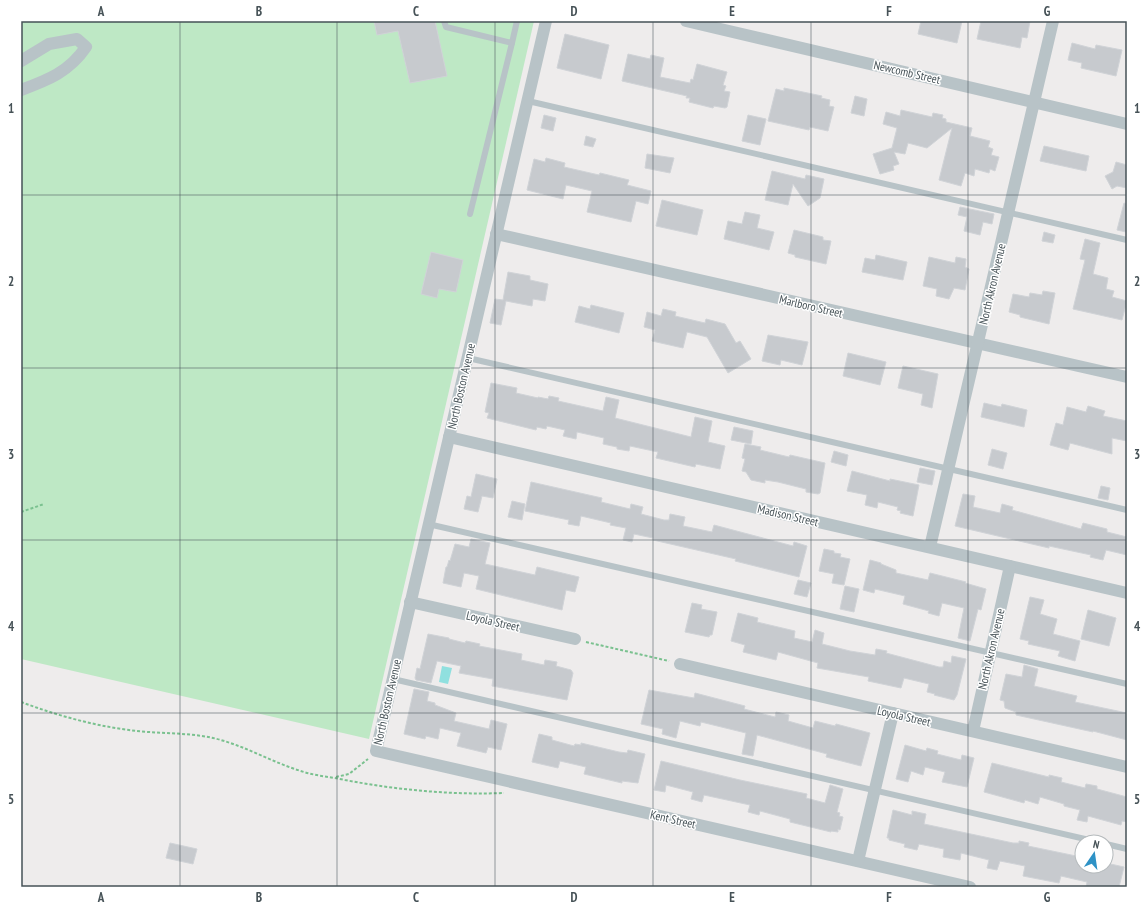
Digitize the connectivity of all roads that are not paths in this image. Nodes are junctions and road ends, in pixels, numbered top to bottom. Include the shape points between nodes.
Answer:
1 (444, 21) edge
2 (517, 21) edge
3 (546, 21) edge
4 (686, 21) edge
5 (1053, 21) edge
6 (512, 43) junction
7 (21, 61) edge
8 (21, 90) edge
9 (528, 101) junction
10 (1034, 102) junction
11 (1127, 124) edge
12 (1009, 213) junction
13 (470, 214) dead end
14 (496, 234) junction
15 (1127, 240) edge
16 (978, 344) junction
17 (468, 358) junction
18 (1127, 378) edge
19 (449, 437) junction
20 (949, 468) junction
21 (1127, 510) edge
22 (428, 524) junction
23 (930, 547) junction
24 (1010, 566) junction
25 (1127, 593) edge
26 (410, 602) junction
27 (575, 640) road end
28 (990, 653) junction
29 (680, 664) road end
30 (393, 679) junction
31 (1127, 684) edge
32 (893, 713) junction
33 (973, 731) junction
34 (376, 751) joint
35 (1127, 767) edge
36 (875, 790) junction
37 (1074, 836) edge
38 (1114, 846) edge
39 (1127, 849) edge
40 (858, 861) junction
41 (970, 887) edge

1 - 6 lane via 446,27
2 - 6 lane
3 - 9 street, North Boston Avenue
4 - 10 street, Newcomb Street
5 - 10 street, North Akron Avenue
6 - 13 lane
7 - 8 street via 49,44 77,39 86,47 76,61 54,76
9 - 12 lane
9 - 14 street, North Boston Avenue
10 - 11 street, Newcomb Street
10 - 12 street, North Akron Avenue
12 - 15 lane
12 - 16 street, North Akron Avenue
14 - 16 street, Marlboro Street
14 - 17 street, North Boston Avenue
16 - 18 street, Marlboro Street
16 - 20 street, North Akron Avenue
17 - 19 street, North Boston Avenue
17 - 20 lane
19 - 22 street, North Boston Avenue
19 - 23 street, Madison Street
20 - 21 lane
20 - 23 street, North Akron Avenue
22 - 26 street, North Boston Avenue
22 - 28 lane
23 - 24 street, Madison Street
24 - 25 street, Madison Street
24 - 28 street, North Akron Avenue
26 - 27 street, Loyola Street
26 - 30 street, North Boston Avenue
28 - 31 lane
28 - 33 street, North Akron Avenue
29 - 32 street, Loyola Street
30 - 34 street, North Boston Avenue
30 - 36 lane
32 - 33 street, Loyola Street
32 - 36 street
33 - 35 street, Loyola Street
34 - 40 street, Kent Street
36 - 37 lane
36 - 40 street
38 - 39 lane
40 - 41 street, Kent Street

